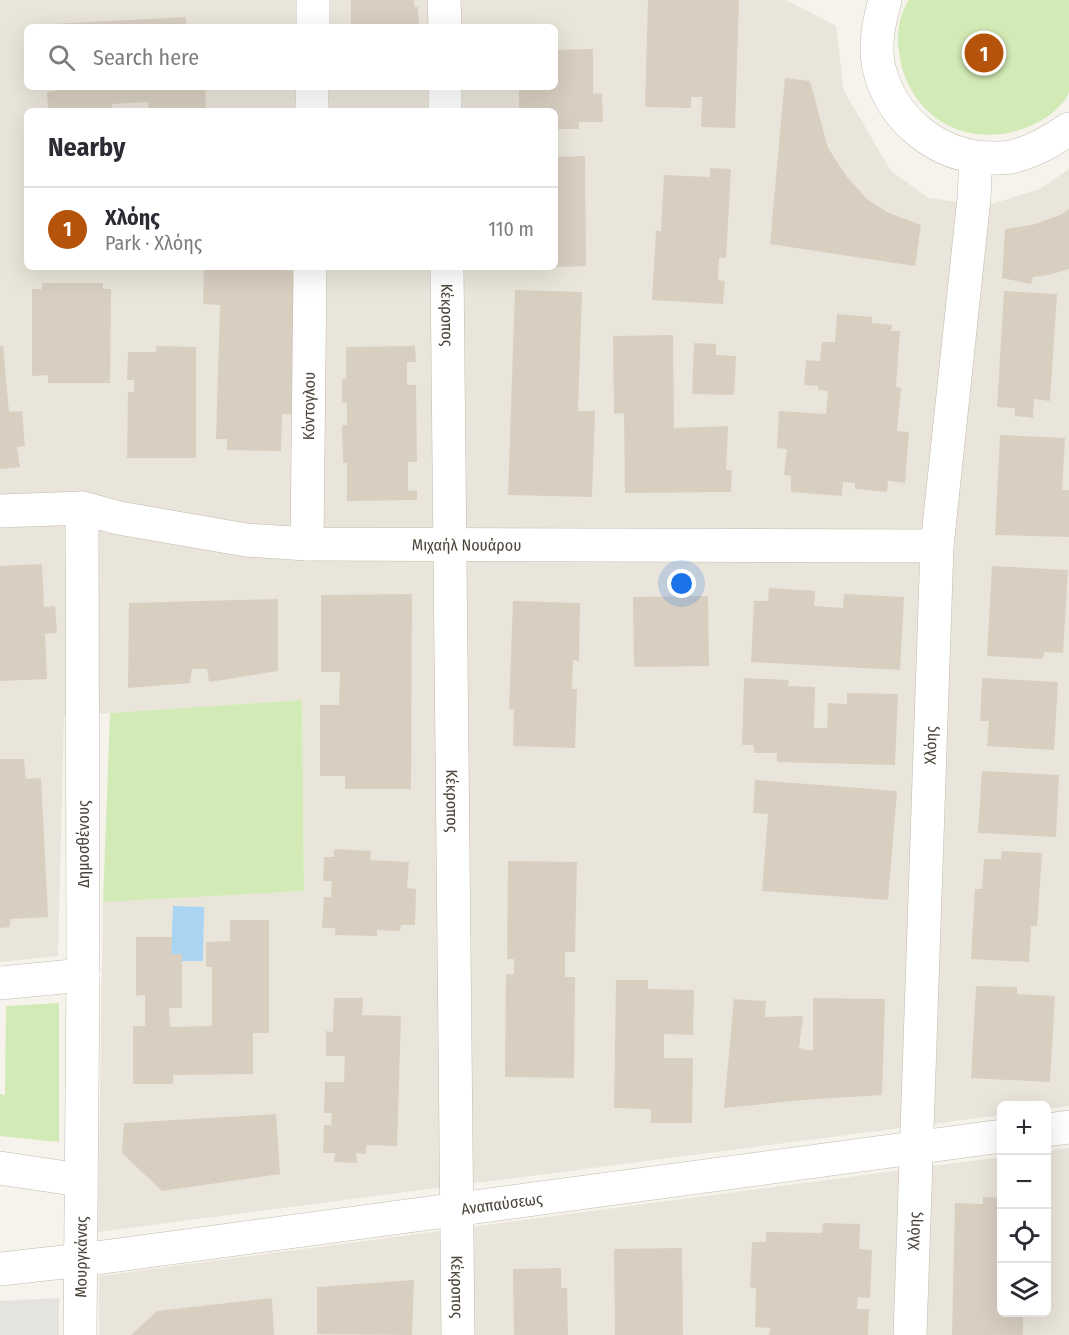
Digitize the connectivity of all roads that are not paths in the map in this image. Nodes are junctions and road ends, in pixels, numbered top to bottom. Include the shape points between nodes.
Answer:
1 (313, 0) edge
2 (444, 0) edge
3 (885, 0) edge
4 (313, 24) edge
5 (444, 24) edge
6 (312, 90) edge
7 (445, 90) edge
8 (312, 108) edge
9 (445, 108) edge
10 (1069, 129) edge
11 (976, 158) junction
12 (310, 270) edge
13 (447, 270) edge
14 (82, 508) junction
15 (0, 511) edge
16 (307, 544) junction
17 (450, 545) junction
18 (937, 546) junction
19 (83, 975) junction
20 (0, 983) edge
21 (1069, 1126) edge
22 (1051, 1129) edge
23 (997, 1137) edge
24 (917, 1147) junction
25 (0, 1168) edge
26 (80, 1180) junction
27 (457, 1210) junction
28 (81, 1260) junction
29 (0, 1269) edge
30 (80, 1335) edge
31 (458, 1335) edge
32 (909, 1335) edge

1 - 4 street
2 - 5 street
3 - 11 street via 877,32 879,67 891,100 913,128 942,148
6 - 8 street
7 - 9 street
10 - 11 street via 1042,147 1010,158
11 - 18 street, Χλόης
12 - 16 street, Κόντογλου
13 - 17 street, Κέκροπος
14 - 15 street, Μιχαήλ Νουάρου
14 - 16 street, Μιχαήλ Νουάρου via 246,540
14 - 19 street, Δημοσθένους
16 - 17 street, Μιχαήλ Νουάρου
17 - 18 street, Μιχαήλ Νουάρου
17 - 27 street, Κέκροπος
18 - 24 street, Χλόης
19 - 20 street
19 - 26 street, Δημοσθένους
21 - 22 street
23 - 24 street, Αναπαύσεως
24 - 27 street, Αναπαύσεως
24 - 32 street, Χλόης
25 - 26 street
26 - 28 street, Μουργκάνας
27 - 28 street, Αναπαύσεως
27 - 31 street, Κέκροπος
28 - 29 street, Αναπαύσεως
28 - 30 street, Μουργκάνας

